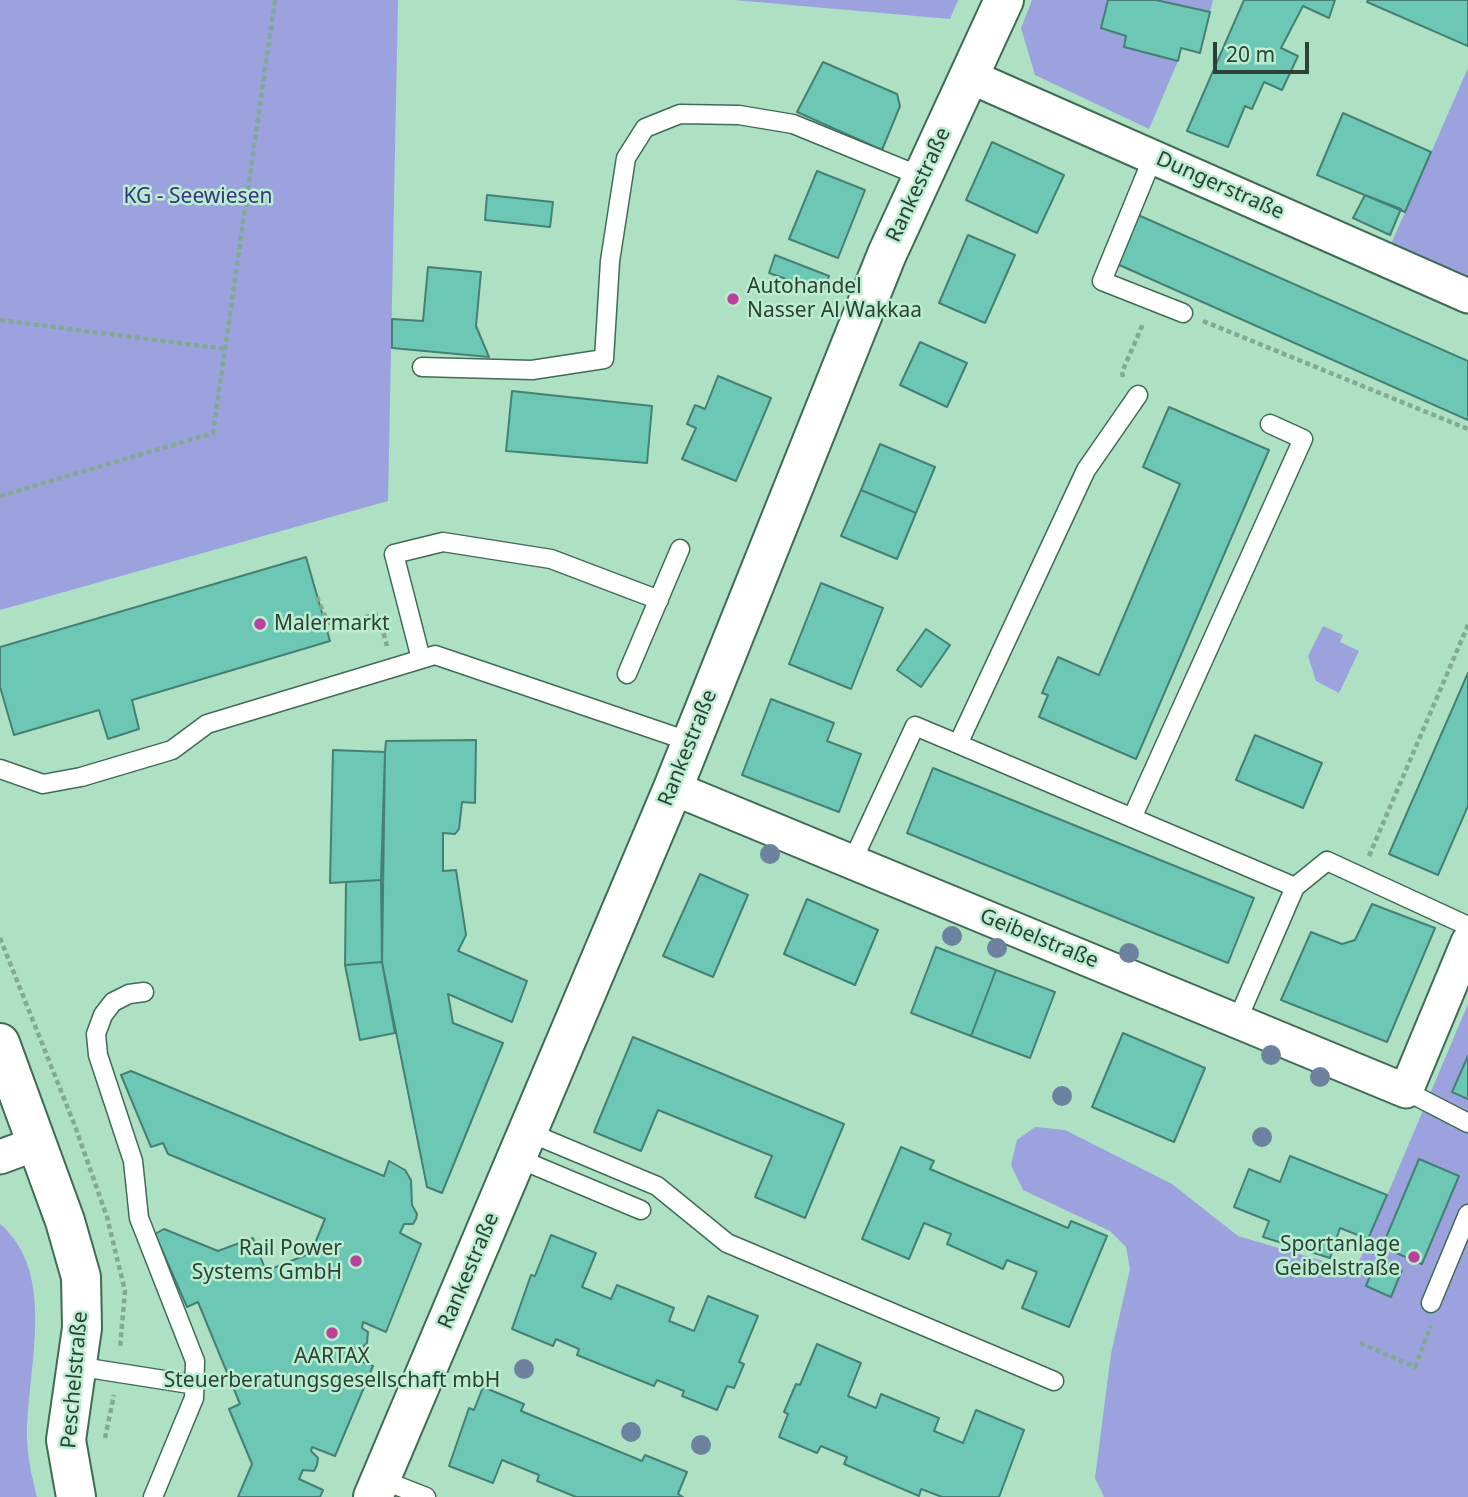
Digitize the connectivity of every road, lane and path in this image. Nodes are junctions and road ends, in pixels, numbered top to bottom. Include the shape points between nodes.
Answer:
1 (275, 0) edge
2 (1004, 0) edge
3 (971, 77) junction
4 (1153, 157) junction
5 (920, 176) junction
6 (1468, 296) edge
7 (1153, 301) junction
8 (1183, 313) joint
9 (0, 320) edge
10 (226, 349) junction
11 (422, 367) dead end
12 (1133, 402) joint
13 (1270, 424) dead end
14 (1468, 429) edge
15 (0, 496) edge
16 (680, 549) dead end
17 (317, 597) dead end
18 (659, 600) junction
19 (1468, 625) edge
20 (421, 659) junction
21 (393, 667) junction
22 (627, 674) dead end
23 (691, 742) junction
24 (958, 744) junction
25 (0, 769) edge
26 (673, 788) junction
27 (1132, 818) junction
28 (852, 862) junction
29 (1360, 876) junction
30 (1294, 887) junction
31 (1468, 926) edge
32 (1468, 942) edge
33 (144, 992) dead end
34 (1237, 1021) junction
35 (0, 1043) edge
36 (1406, 1091) junction
37 (1468, 1123) edge
38 (38, 1143) junction
39 (522, 1145) junction
40 (0, 1157) edge
41 (641, 1210) dead end
42 (1468, 1214) edge
43 (1431, 1303) joint
44 (1360, 1343) dead end
45 (75, 1366) junction
46 (1054, 1381) dead end
47 (196, 1385) junction
48 (377, 1488) edge
49 (76, 1497) edge
50 (153, 1497) edge
51 (426, 1497) edge

1 - 10 path
2 - 3 street, Rankestraße
3 - 4 street, Dungerstraße
3 - 5 street, Rankestraße
4 - 6 street, Dungerstraße
4 - 7 lane via 1102,281
5 - 11 lane via 793,124 739,115 680,114 645,128 626,158 610,261 604,359 532,370
5 - 23 street, Rankestraße
7 - 8 lane
7 - 12 path via 1122,372
8 - 14 path
9 - 10 path
10 - 15 path via 213,433
12 - 24 lane via 1086,470
13 - 27 lane via 1303,439
16 - 18 lane
17 - 21 path via 328,626 379,614
18 - 20 lane via 551,559 443,542 394,554
18 - 22 lane
19 - 29 path
20 - 21 lane
20 - 23 lane via 435,655
21 - 25 lane via 207,724 172,750 81,777 43,784
23 - 26 street, Rankestraße
24 - 27 lane
24 - 28 lane via 915,726
26 - 28 street, Geibelstraße
26 - 39 street, Rankestraße
27 - 30 lane
28 - 34 street, Geibelstraße
29 - 30 lane via 1326,861
29 - 31 lane
30 - 34 lane
32 - 36 street
33 - 47 lane via 113,1002 103,1015 96,1034 98,1055 133,1161 139,1218 188,1337
34 - 36 street, Geibelstraße
35 - 38 street, Peschelstraße
36 - 37 lane
38 - 40 street
38 - 45 street, Peschelstraße via 81,1277 82,1328
39 - 41 lane
39 - 46 lane via 657,1186 727,1243
39 - 48 street, Rankestraße
42 - 43 lane
43 - 44 path via 1438,1307 1415,1367
45 - 47 lane
45 - 49 street, Peschelstraße via 66,1440
47 - 50 lane
48 - 51 lane

